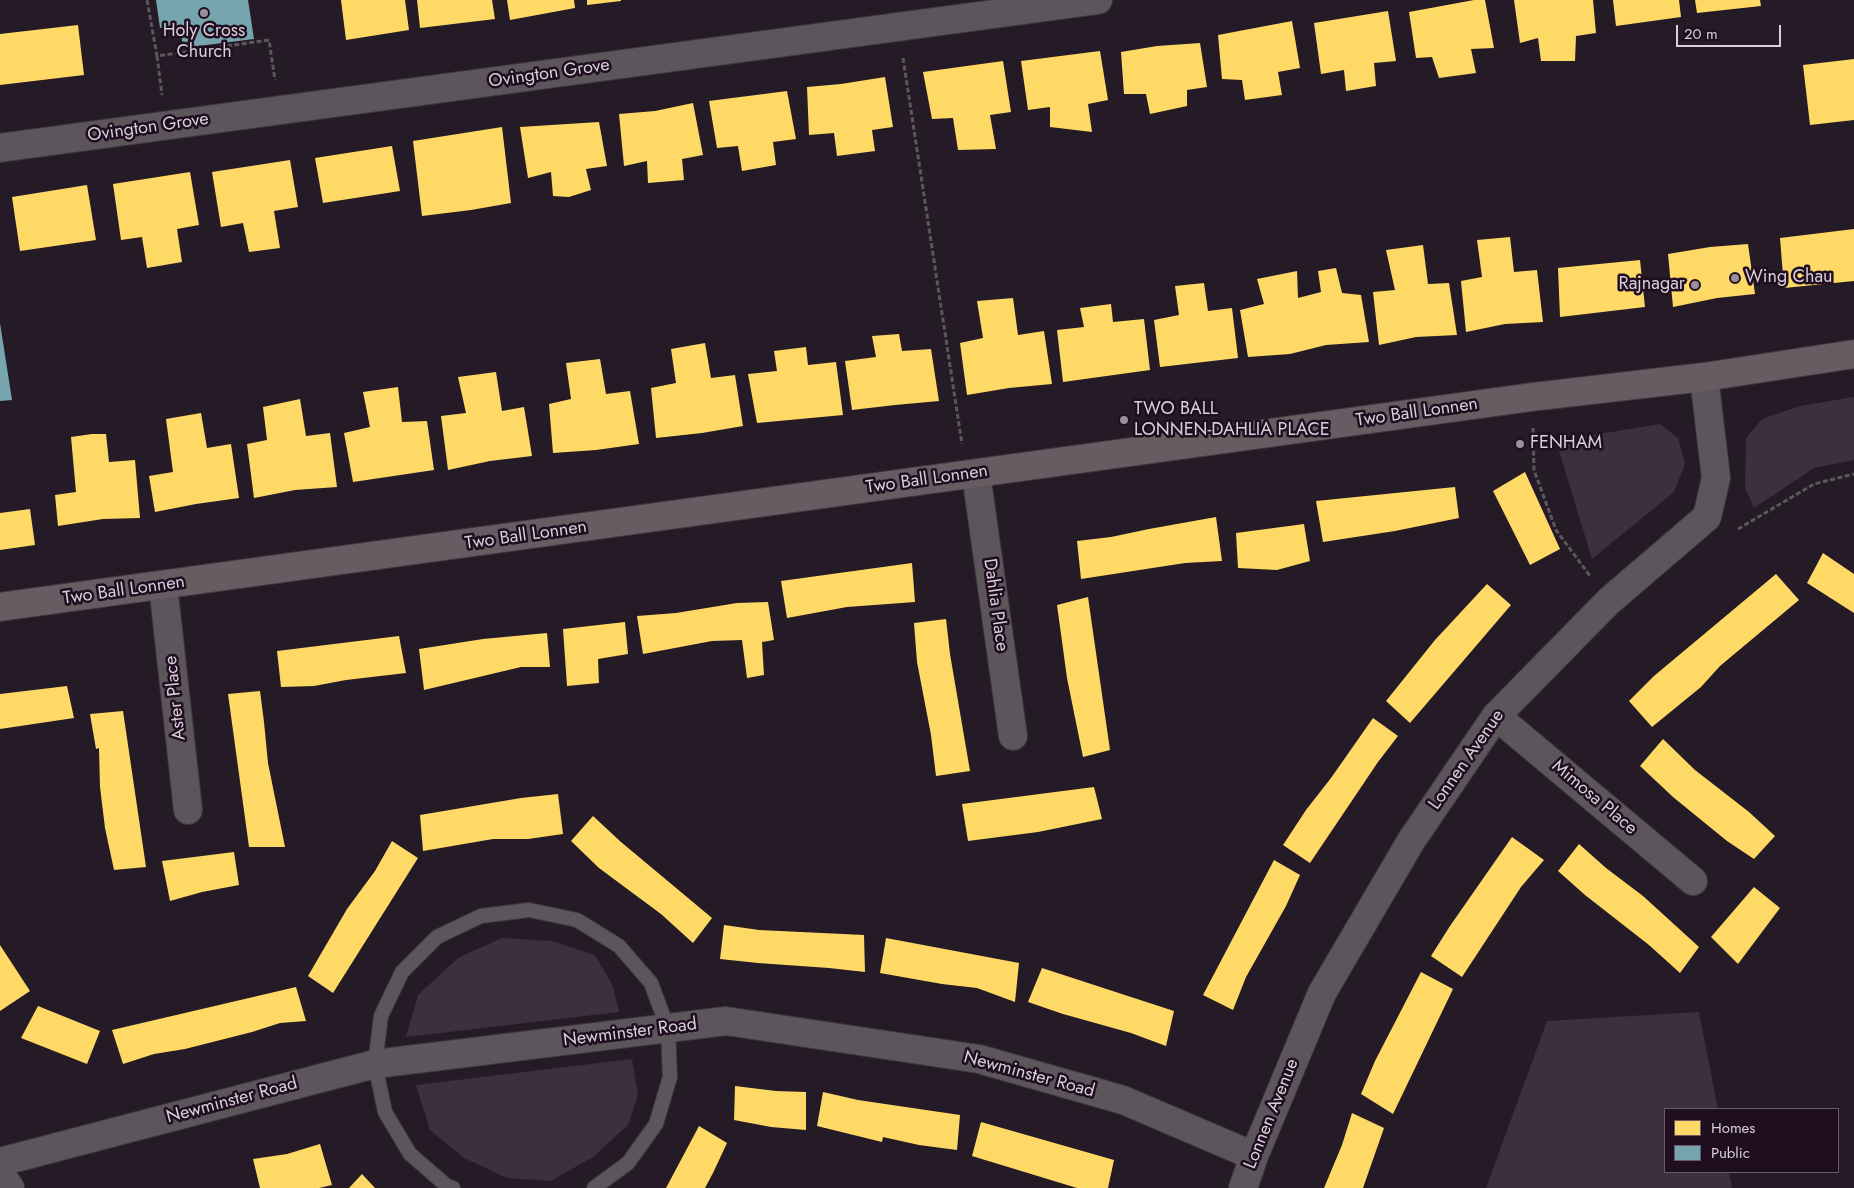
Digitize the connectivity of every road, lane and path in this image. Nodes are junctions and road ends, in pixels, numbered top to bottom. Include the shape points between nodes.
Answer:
1 (147, 0) edge
2 (1098, 0) edge
3 (898, 27) junction
4 (156, 56) junction
5 (279, 111) junction
6 (166, 125) junction
7 (0, 148) edge
8 (1854, 354) edge
9 (1704, 377) junction
10 (1532, 397) junction
11 (972, 474) junction
12 (1854, 474) edge
13 (1707, 517) junction
14 (163, 585) junction
15 (1609, 601) junction
16 (0, 607) edge
17 (1496, 716) junction
18 (1013, 736) dead end
19 (188, 810) dead end
20 (1693, 881) dead end
21 (668, 1028) junction
22 (375, 1064) junction
23 (1254, 1156) junction
24 (0, 1162) edge
25 (0, 1174) edge
26 (10, 1188) edge
27 (453, 1188) edge
28 (594, 1188) edge
29 (1243, 1188) edge

1 - 4 path
2 - 3 street, Ovington Grove
3 - 5 street, Ovington Grove
3 - 11 path
4 - 5 path via 269,40
4 - 6 path
5 - 6 street, Ovington Grove
6 - 7 street, Ovington Grove
8 - 9 main road, Two Ball Lonnen
9 - 10 main road, Two Ball Lonnen
9 - 13 street via 1716,478
10 - 11 main road, Two Ball Lonnen
10 - 15 path via 1534,470 1556,530
11 - 14 main road, Two Ball Lonnen
11 - 18 street, Dahlia Place
12 - 13 path via 1814,484 1729,534
13 - 15 street, Lonnen Avenue
14 - 16 main road, Two Ball Lonnen
14 - 19 street, Aster Place
15 - 17 street, Lonnen Avenue
17 - 20 street, Mimosa Place
17 - 23 street, Lonnen Avenue via 1411,841 1322,993
21 - 22 street, Newminster Road
21 - 22 lane via 651,983 618,946 577,920 529,910 480,916 437,937 402,972 381,1016
21 - 23 street, Newminster Road via 726,1021 979,1059 1123,1100
21 - 28 lane via 670,1077 656,1124 628,1164
22 - 24 street, Newminster Road
22 - 27 lane via 385,1112 410,1154
23 - 29 street, Lonnen Avenue
25 - 26 street

